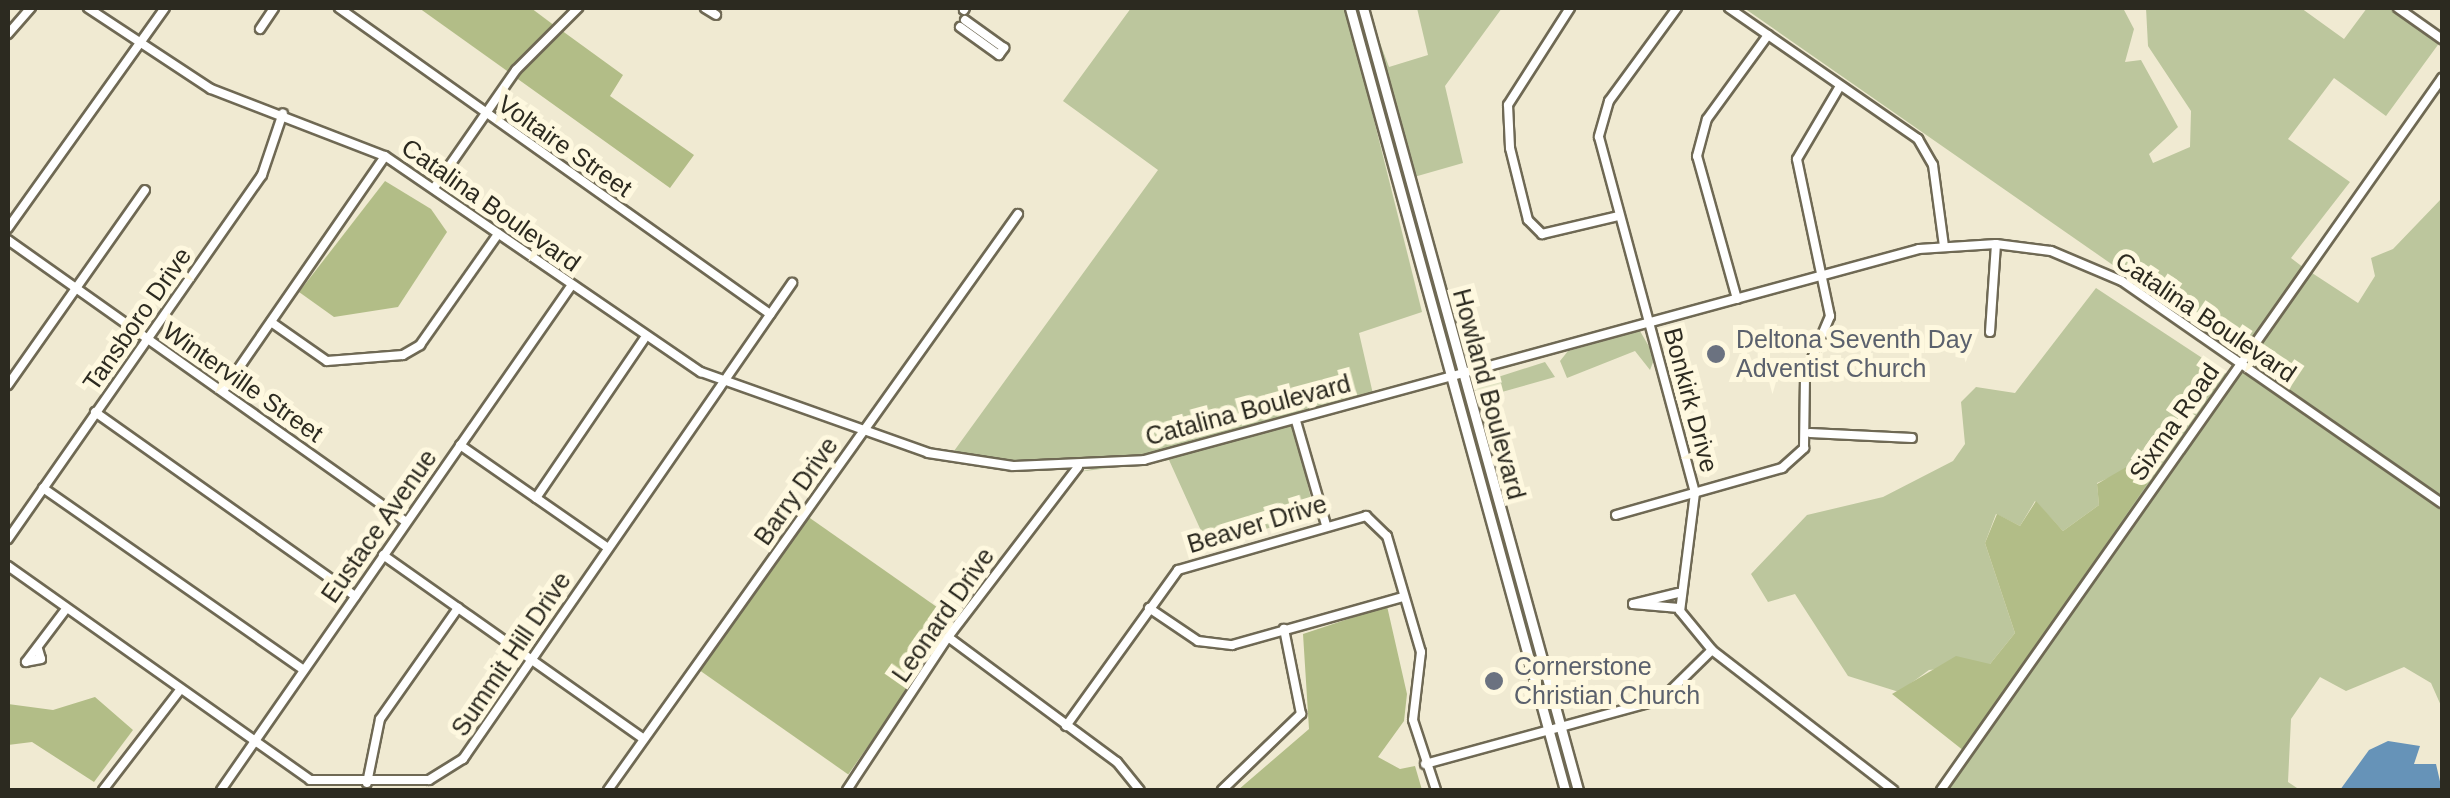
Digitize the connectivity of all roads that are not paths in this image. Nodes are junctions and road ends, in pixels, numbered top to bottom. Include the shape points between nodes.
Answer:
1 (31, 8) edge
2 (88, 8) edge
3 (165, 8) edge
4 (274, 8) edge
5 (339, 8) edge
6 (578, 8) edge
7 (705, 8) edge
8 (1350, 8) edge
9 (1363, 8) edge
10 (1570, 8) edge
11 (1678, 8) edge
12 (1729, 8) edge
13 (2398, 8) edge
14 (716, 15) dead end
15 (963, 16) edge
16 (260, 30) dead end
17 (8, 34) edge
18 (1768, 35) junction
19 (2442, 38) edge
20 (139, 44) junction
21 (2442, 78) edge
22 (1840, 86) junction
23 (284, 113) junction
24 (485, 114) junction
25 (385, 156) junction
26 (434, 188) junction
27 (145, 190) dead end
28 (1018, 214) dead end
29 (1618, 216) junction
30 (8, 228) edge
31 (498, 234) junction
32 (8, 240) edge
33 (1996, 244) junction
34 (1944, 246) junction
35 (1822, 276) junction
36 (792, 284) dead end
37 (571, 286) junction
38 (75, 290) junction
39 (1737, 299) junction
40 (770, 314) junction
41 (271, 322) junction
42 (1650, 324) junction
43 (1990, 332) dead end
44 (148, 339) junction
45 (644, 339) junction
46 (2240, 363) junction
47 (1463, 375) junction
48 (1450, 378) junction
49 (724, 382) junction
50 (8, 385) edge
51 (223, 392) junction
52 (96, 412) junction
53 (1296, 421) junction
54 (861, 433) junction
55 (1810, 433) junction
56 (1912, 438) dead end
57 (460, 445) junction
58 (1078, 467) junction
59 (44, 488) junction
60 (1695, 493) junction
61 (536, 498) junction
62 (2442, 503) edge
63 (1616, 514) dead end
64 (406, 522) junction
65 (1326, 524) junction
66 (8, 539) edge
67 (608, 548) junction
68 (383, 555) junction
69 (8, 566) edge
70 (1678, 593) junction
71 (355, 596) junction
72 (1404, 597) junction
73 (458, 608) junction
74 (1149, 608) junction
75 (1679, 608) junction
76 (66, 609) junction
77 (1284, 629) junction
78 (948, 637) junction
79 (38, 649) dead end
80 (1712, 650) junction
81 (530, 660) junction
82 (304, 670) junction
83 (180, 690) junction
84 (1066, 726) junction
85 (1554, 730) junction
86 (644, 739) junction
87 (253, 742) junction
88 (1424, 764) junction
89 (367, 783) junction
90 (103, 790) edge
91 (222, 790) edge
92 (608, 790) edge
93 (848, 790) edge
94 (1140, 790) edge
95 (1222, 790) edge
96 (1436, 790) edge
97 (1565, 790) edge
98 (1578, 790) edge
99 (1893, 790) edge
100 (1941, 790) edge

1 - 17 street
2 - 20 street, Catalina Boulevard
3 - 20 street
4 - 16 street
5 - 24 street, Voltaire Street
6 - 24 street
7 - 14 street
8 - 48 main road, Howland Boulevard
9 - 47 main road, Howland Boulevard
10 - 29 street via 1508,105 1510,148 1528,220 1542,234
11 - 29 street, Bonkirk Drive via 1601,120
12 - 18 street
13 - 19 street
15 - 15 street via 999,55 1004,48
18 - 22 street
18 - 39 street via 1707,119 1697,156
20 - 23 street, Catalina Boulevard via 210,90
20 - 30 street
21 - 46 street, Sixma Road
22 - 34 street via 1927,150
22 - 35 street via 1798,158
23 - 25 street, Catalina Boulevard
23 - 44 street, Tansboro Drive via 262,176
24 - 26 street
24 - 40 street, Voltaire Street
25 - 26 street, Catalina Boulevard
25 - 41 street
26 - 31 street, Catalina Boulevard
27 - 38 street
28 - 54 street, Barry Drive
29 - 42 street, Bonkirk Drive
31 - 37 street, Catalina Boulevard
31 - 41 street via 420,345 403,354 327,360
32 - 38 street, Winterville Street
33 - 34 street, Catalina Boulevard
33 - 43 street
33 - 46 street, Catalina Boulevard via 2100,269
34 - 35 street, Catalina Boulevard
35 - 39 street, Catalina Boulevard
35 - 55 street via 1830,316 1805,375
36 - 40 street, Summit Hill Drive
37 - 45 street, Catalina Boulevard
37 - 57 street, Eustace Avenue
38 - 44 street, Winterville Street
38 - 50 street
39 - 42 street, Catalina Boulevard
40 - 49 street, Summit Hill Drive
41 - 51 street
42 - 47 street, Catalina Boulevard
42 - 60 street, Bonkirk Drive
44 - 51 street, Winterville Street
44 - 52 street, Tansboro Drive
45 - 49 street, Catalina Boulevard
45 - 61 street
46 - 62 street, Catalina Boulevard
46 - 100 street, Sixma Road
47 - 48 street, Catalina Boulevard
47 - 85 main road, Howland Boulevard
48 - 53 street, Catalina Boulevard
48 - 85 main road, Howland Boulevard
49 - 54 street, Catalina Boulevard
49 - 67 street, Summit Hill Drive
51 - 64 street, Winterville Street
52 - 59 street, Tansboro Drive
52 - 71 street
53 - 58 street, Catalina Boulevard
53 - 65 street
54 - 58 street, Catalina Boulevard via 952,458
54 - 86 street, Barry Drive
55 - 56 street
55 - 60 street via 1790,465
57 - 61 street
57 - 64 street, Eustace Avenue
58 - 78 street, Leonard Drive
59 - 66 street, Tansboro Drive
59 - 82 street
60 - 63 street
60 - 70 street, Bonkirk Drive via 1695,540
61 - 67 street
64 - 68 street, Eustace Avenue
65 - 72 street, Beaver Drive via 1366,516 1382,526
65 - 74 street, Beaver Drive via 1199,558 1178,570
67 - 81 street, Summit Hill Drive
68 - 71 street, Eustace Avenue
68 - 73 street
69 - 76 street, Summit Hill Drive
70 - 75 street, Bonkirk Drive
70 - 75 street via 1633,604 1645,612
71 - 82 street, Eustace Avenue
72 - 77 street
72 - 88 street, Beaver Drive via 1421,652 1413,720
73 - 81 street
73 - 89 street via 380,719
74 - 77 street via 1216,645
74 - 84 street, Beaver Drive
75 - 80 street
76 - 79 street
76 - 83 street, Summit Hill Drive
77 - 95 street via 1301,714
78 - 84 street
78 - 93 street, Leonard Drive
80 - 85 street via 1674,694
80 - 99 street
81 - 86 street
81 - 89 street, Summit Hill Drive via 449,771
82 - 87 street, Eustace Avenue
83 - 87 street, Summit Hill Drive
83 - 90 street
84 - 94 street
85 - 88 street
85 - 97 main road, Howland Boulevard
85 - 98 main road, Howland Boulevard
86 - 92 street, Barry Drive
87 - 89 street, Summit Hill Drive via 310,780
87 - 91 street, Eustace Avenue
88 - 96 street, Beaver Drive

